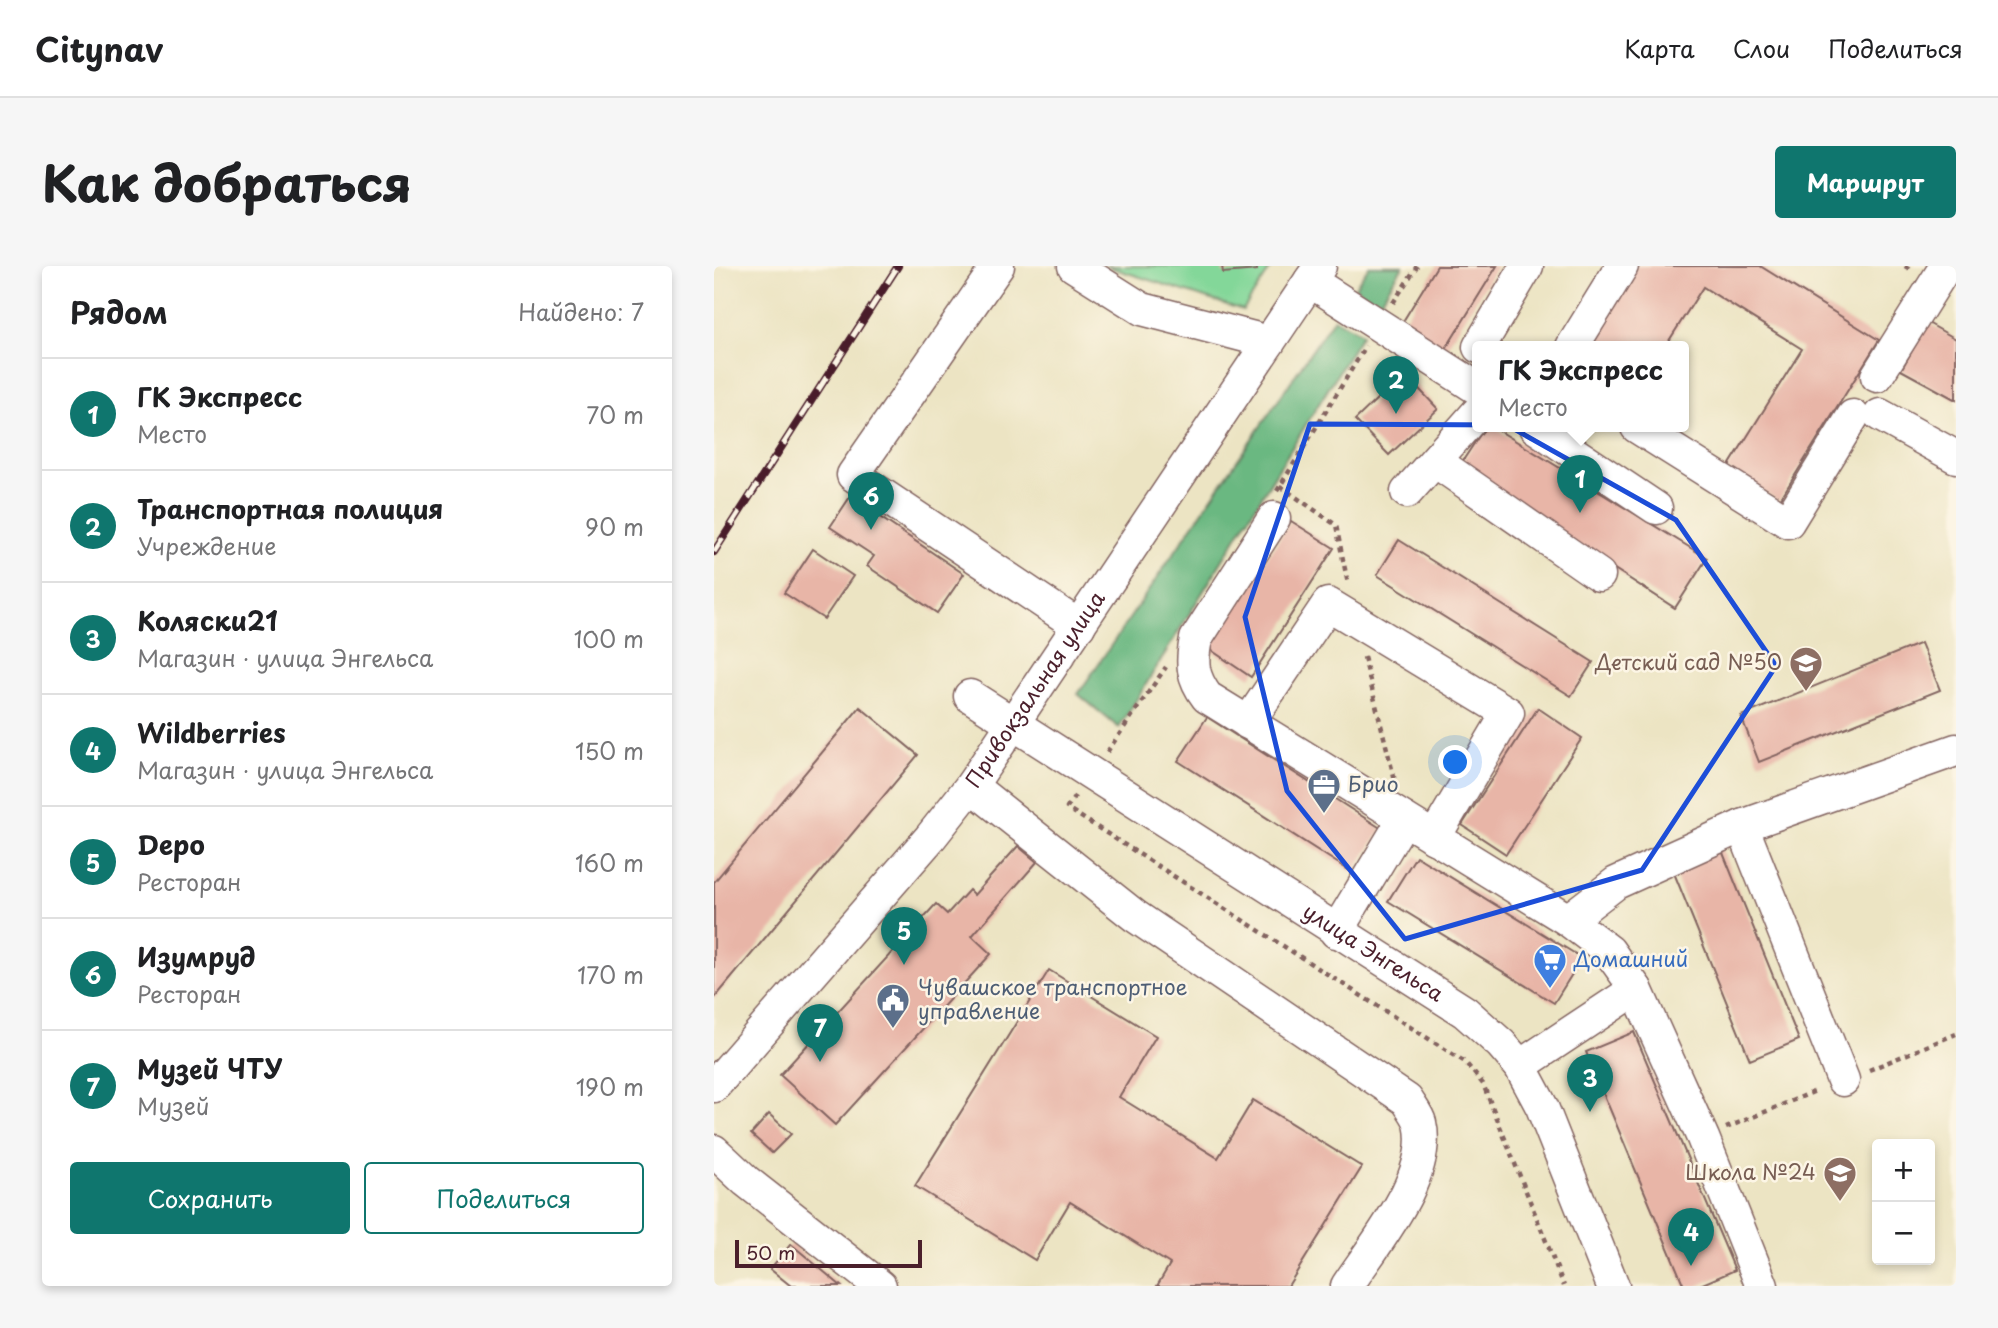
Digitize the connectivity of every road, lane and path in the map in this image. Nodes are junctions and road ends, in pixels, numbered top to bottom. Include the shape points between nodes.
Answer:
1 (998, 266) edge
2 (1074, 266) edge
3 (1528, 266) edge
4 (1622, 266) edge
5 (1946, 266) edge
6 (1315, 273) edge
7 (1482, 341) edge
8 (1576, 341) edge
9 (1269, 342) junction
10 (1877, 376) dead end
11 (1472, 384) edge
12 (1472, 419) edge
13 (1542, 432) edge
14 (1645, 432) edge
15 (1956, 457) edge
16 (1435, 461) junction
17 (1407, 492) dead end
18 (1656, 508) dead end
19 (1274, 518) dead end
20 (1599, 575) dead end
21 (1079, 626) junction
22 (970, 696) dead end
23 (1015, 723) junction
24 (1248, 723) junction
25 (1956, 750) edge
26 (971, 786) junction
27 (1067, 808) dead end
28 (1404, 819) junction
29 (1742, 827) junction
30 (1434, 838) junction
31 (1567, 920) junction
32 (1336, 932) junction
33 (1636, 989) junction
34 (1520, 1066) junction
35 (1843, 1080) dead end
36 (714, 1086) edge
37 (714, 1151) edge
38 (880, 1286) edge
39 (1347, 1286) edge
40 (1564, 1286) edge
41 (1613, 1286) edge
42 (1762, 1286) edge

1 - 21 street via 853,475
2 - 9 street via 1142,309
3 - 7 street
4 - 8 street
5 - 10 street
6 - 9 street, Привокзальная улица
6 - 11 street
9 - 21 street, Привокзальная улица
12 - 16 street
13 - 18 street
14 - 15 street via 1788,522 1867,416
16 - 17 street
16 - 20 street
19 - 24 street via 1196,639 1191,660 1195,680 1207,697
21 - 23 street, Привокзальная улица
22 - 23 street, улица Энгельса
23 - 26 street, Привокзальная улица
23 - 32 street, улица Энгельса
24 - 28 street
24 - 30 street via 1328,604 1508,713
25 - 29 street
26 - 36 street, Привокзальная улица
26 - 39 street via 1135,916 1407,1100 1420,1121 1423,1148 1416,1178
27 - 40 path via 1465,1062 1483,1084
28 - 30 street
28 - 32 street
29 - 31 street via 1616,883
29 - 35 street
30 - 31 street
31 - 33 street via 1608,951
32 - 34 street, улица Энгельса via 1465,1012
33 - 34 street
33 - 42 street
34 - 41 street, улица Энгельса via 1542,1107
37 - 38 street

